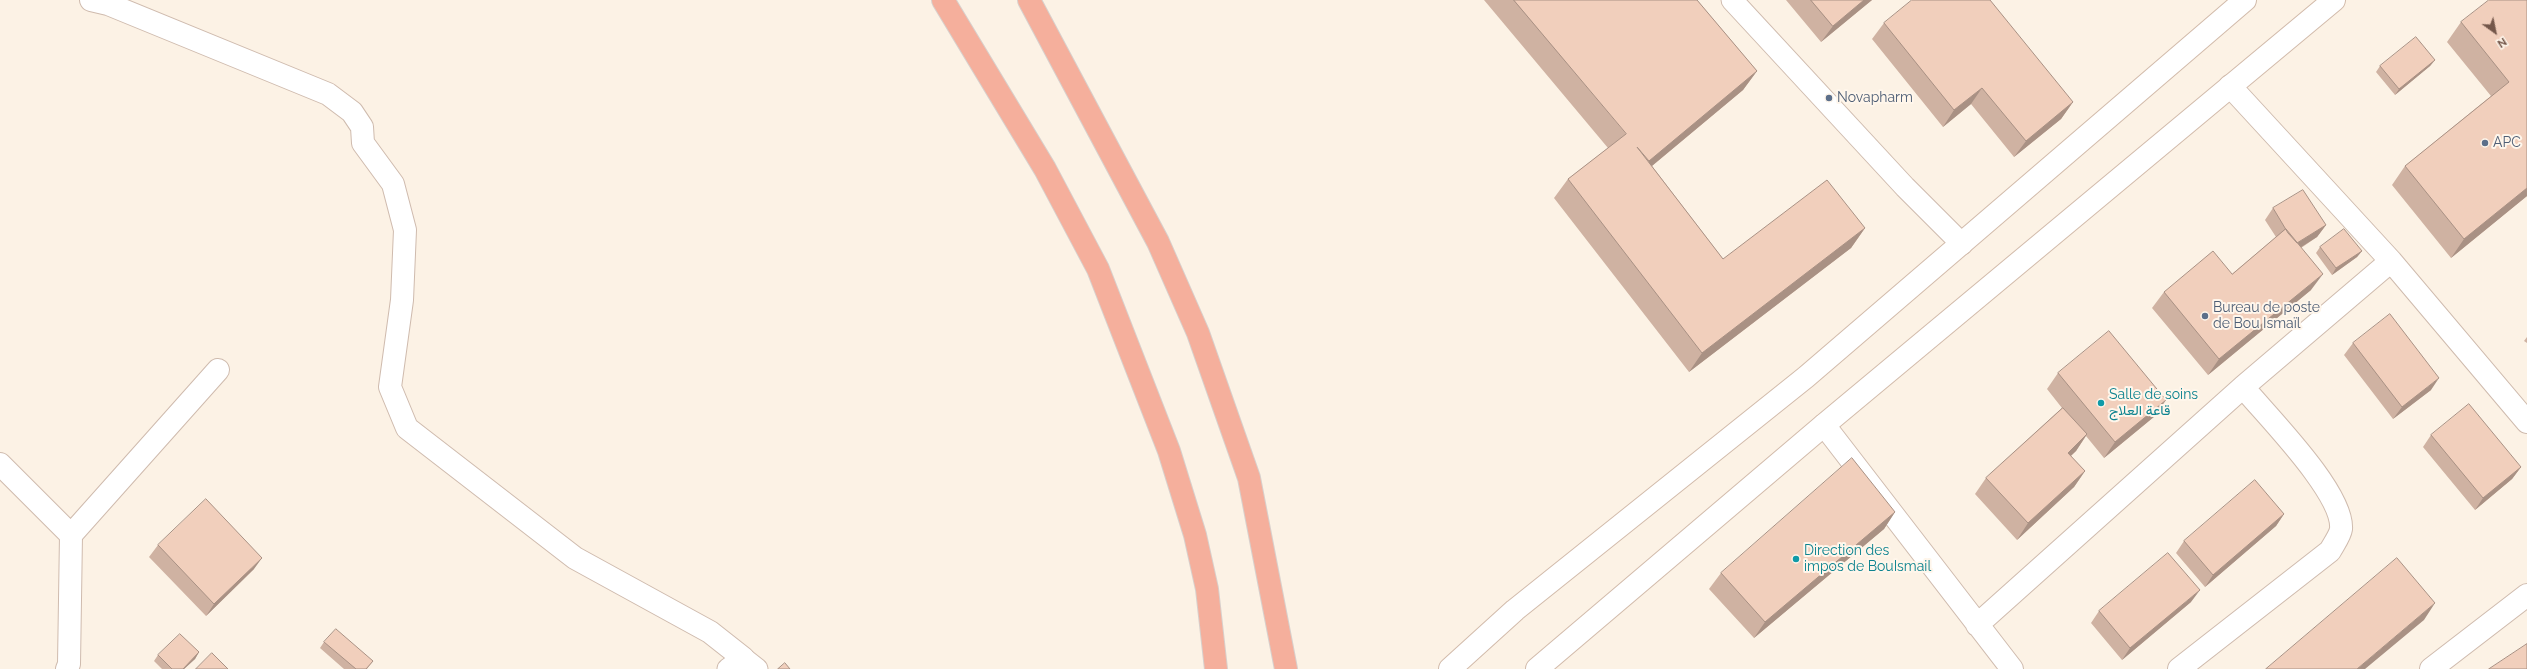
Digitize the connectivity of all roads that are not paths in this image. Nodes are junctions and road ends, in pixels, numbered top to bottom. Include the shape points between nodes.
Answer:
1 (91, 0) edge
2 (943, 0) edge
3 (1029, 0) edge
4 (1732, 0) edge
5 (2245, 0) edge
6 (2334, 0) edge
7 (2230, 86) junction
8 (1962, 244) junction
9 (2391, 261) junction
10 (218, 370) dead end
11 (2243, 387) junction
12 (2527, 422) edge
13 (1824, 425) junction
14 (0, 464) edge
15 (71, 535) junction
16 (2527, 595) edge
17 (1976, 625) junction
18 (743, 665) edge
19 (67, 669) edge
20 (1216, 669) edge
21 (1286, 669) edge
22 (1450, 669) edge
23 (1537, 669) edge
24 (2012, 669) edge
25 (2180, 669) edge
26 (2431, 669) edge

1 - 18 street via 108,4 328,94 352,112 362,127 363,143 393,184 405,230 402,300 390,387 407,428 575,558 710,632
2 - 20 highway via 1045,169 1098,269 1169,451 1195,535 1207,589
3 - 21 highway via 1158,242 1198,333 1249,478
4 - 8 lane via 1905,187
5 - 8 street
6 - 7 street
7 - 9 street
7 - 13 street
8 - 22 street via 1806,377 1515,610
9 - 11 street
9 - 12 street
10 - 15 street
11 - 17 street
11 - 25 street via 2325,486 2338,510 2341,530 2330,551
13 - 17 street
13 - 23 street
14 - 15 street
15 - 19 street
16 - 26 street
17 - 24 street

